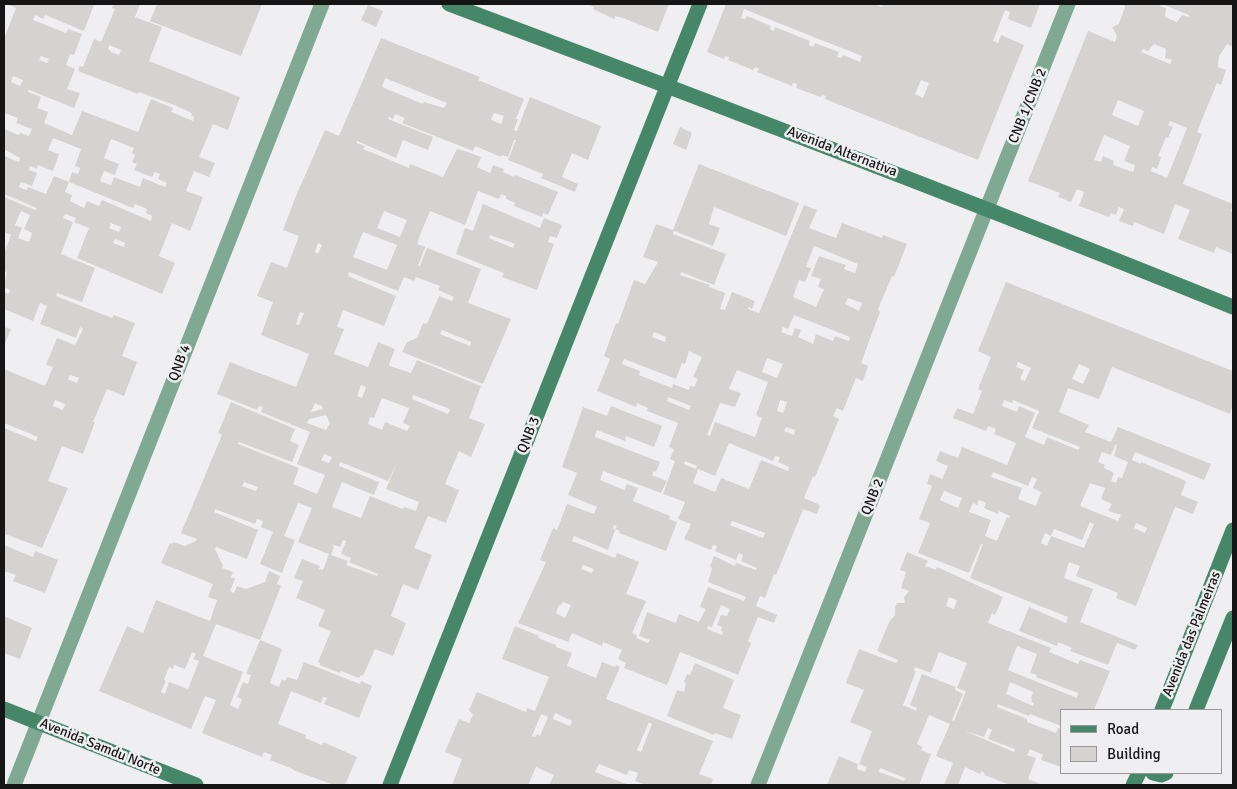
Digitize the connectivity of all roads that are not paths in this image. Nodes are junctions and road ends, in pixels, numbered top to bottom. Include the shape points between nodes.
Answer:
1 (322, 4) edge
2 (449, 4) edge
3 (700, 4) edge
4 (1068, 4) edge
5 (668, 86) junction
6 (987, 208) junction
7 (1233, 307) edge
8 (1233, 530) edge
9 (1233, 618) edge
10 (4, 709) edge
11 (1162, 709) edge
12 (1196, 709) edge
13 (39, 722) junction
14 (14, 785) edge
15 (196, 785) edge
16 (390, 785) edge
17 (758, 785) edge

1 - 13 street, QNB 4
2 - 5 street, Avenida Alternativa
3 - 5 street, QNB 3
4 - 6 street, CNB 1/CNB 2
5 - 6 street, Avenida Alternativa
5 - 16 street, QNB 3
6 - 7 street, Avenida Alternativa
6 - 17 street, QNB 2
8 - 11 street, Avenida das Palmeiras
9 - 12 street
10 - 13 street, Avenida Samdu Norte
13 - 14 street, QNB 4
13 - 15 street, Avenida Samdu Norte

